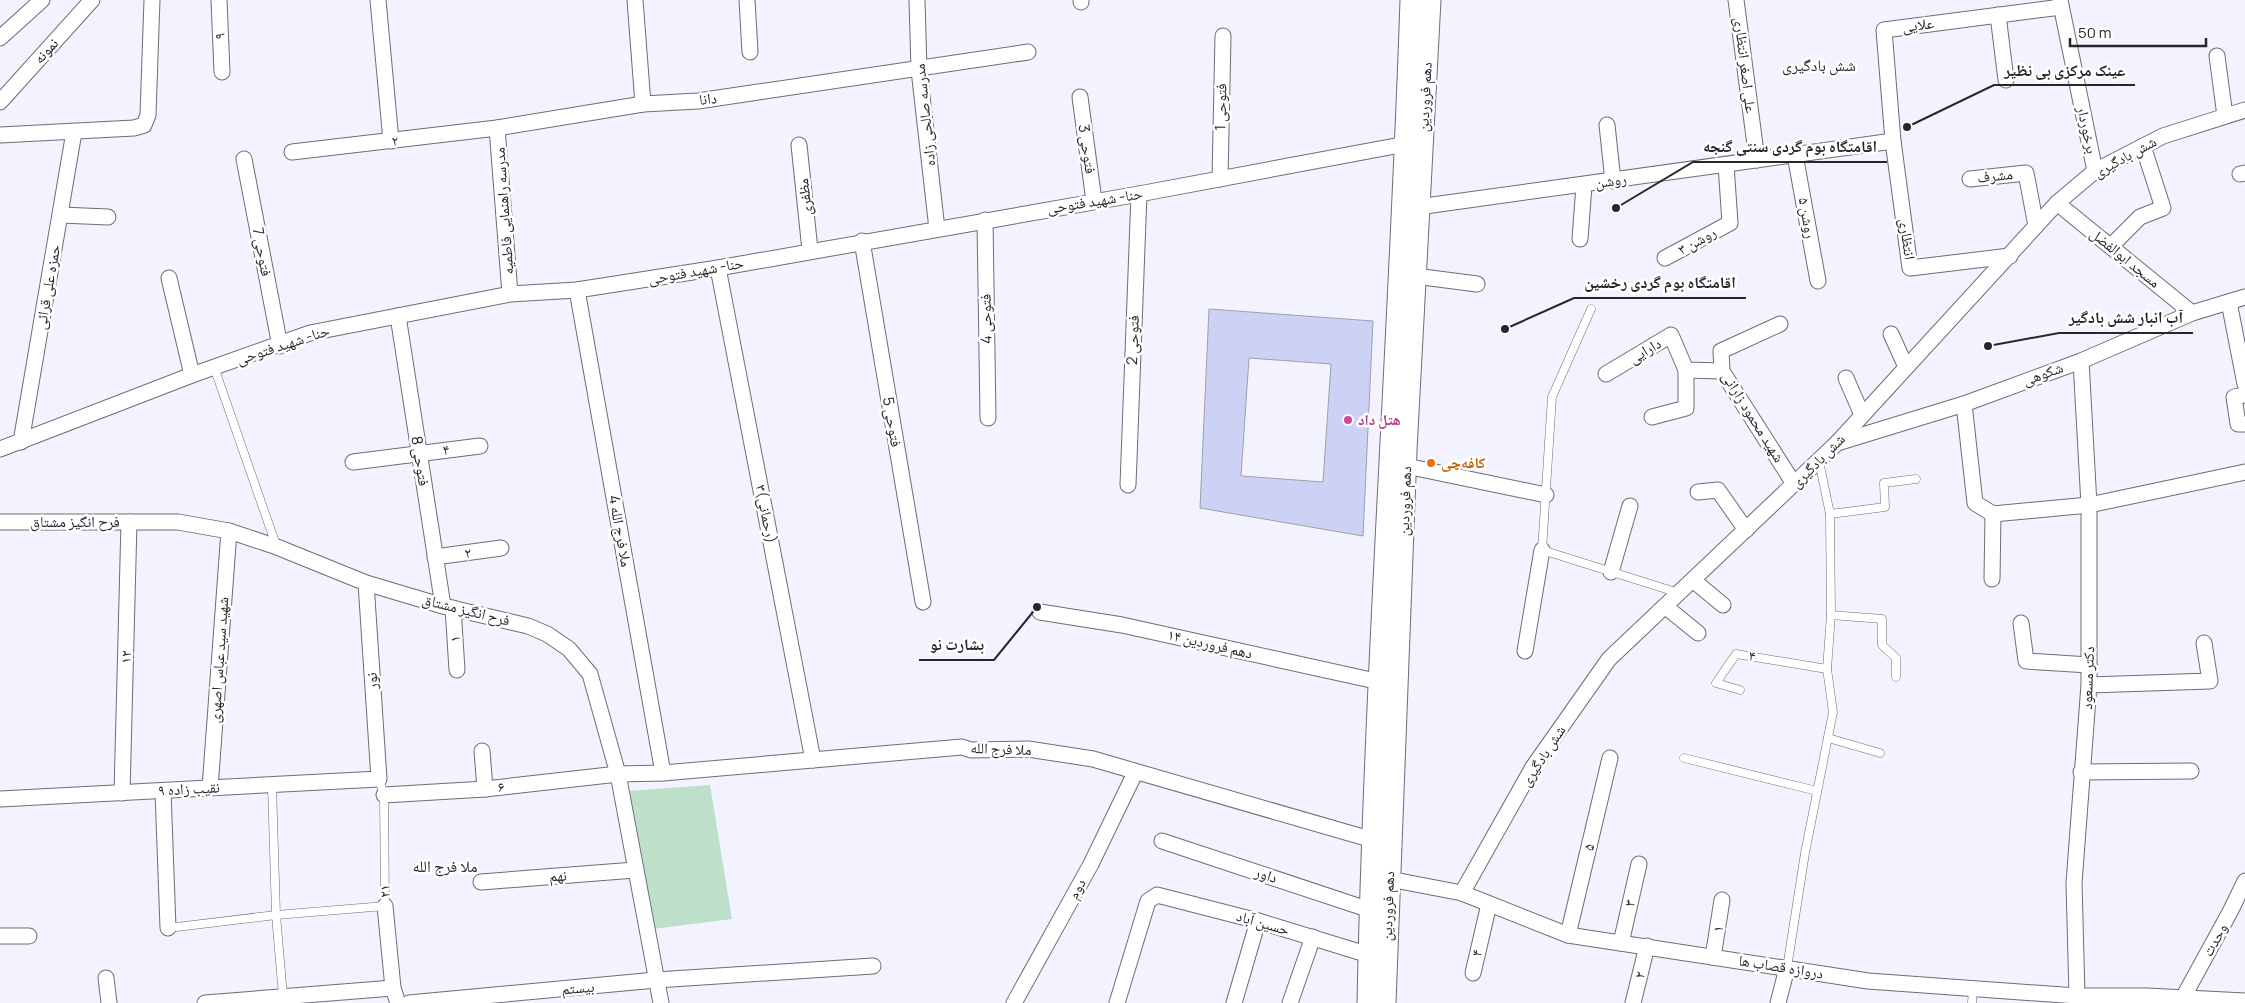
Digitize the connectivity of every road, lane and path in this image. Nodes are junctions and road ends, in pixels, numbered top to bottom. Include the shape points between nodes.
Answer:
1 (42, 0) edge
2 (92, 0) edge
3 (152, 0) edge
4 (219, 0) edge
5 (378, 0) edge
6 (635, 0) edge
7 (747, 0) edge
8 (917, 0) edge
9 (1412, 0) edge
10 (1430, 0) edge
11 (1736, 0) edge
12 (2060, 3) edge
13 (1998, 15) junction
14 (1223, 36) dead end
15 (0, 38) edge
16 (750, 52) dead end
17 (1028, 52) dead end
18 (2217, 56) dead end
19 (919, 70) junction
20 (222, 72) dead end
21 (2006, 80) dead end
22 (1080, 97) dead end
23 (2, 98) edge
24 (644, 104) junction
25 (2245, 110) edge
26 (2225, 116) junction
27 (1607, 125) dead end
28 (497, 128) junction
29 (74, 132) junction
30 (0, 135) edge
31 (1893, 140) junction
32 (392, 141) junction
33 (1406, 144) junction
34 (800, 145) dead end
35 (2143, 146) junction
36 (292, 152) dead end
37 (1795, 155) junction
38 (244, 159) dead end
39 (1757, 160) junction
40 (1726, 165) junction
41 (2095, 171) junction
42 (1220, 179) junction
43 (1970, 179) dead end
44 (1613, 181) junction
45 (1584, 185) junction
46 (1139, 194) junction
47 (1094, 201) junction
48 (2057, 202) junction
49 (1418, 207) junction
50 (61, 215) junction
51 (108, 217) dead end
52 (985, 220) junction
53 (2036, 226) junction
54 (937, 229) junction
55 (1580, 239) dead end
56 (862, 241) junction
57 (2111, 246) junction
58 (810, 250) junction
59 (2010, 256) junction
60 (1666, 258) dead end
61 (718, 268) junction
62 (1415, 276) junction
63 (169, 278) dead end
64 (1818, 281) dead end
65 (1477, 284) dead end
66 (578, 290) junction
67 (510, 294) junction
68 (2245, 297) edge
69 (2228, 302) junction
70 (1591, 309) dead end
71 (2192, 312) junction
72 (398, 316) junction
73 (1780, 324) dead end
74 (1890, 334) dead end
75 (280, 346) junction
76 (2081, 361) junction
77 (214, 367) junction
78 (1906, 367) junction
79 (1686, 370) junction
80 (1722, 371) junction
81 (1606, 374) dead end
82 (192, 375) junction
83 (1846, 378) dead end
84 (2245, 384) edge
85 (2245, 395) edge
86 (1964, 404) junction
87 (1862, 415) junction
88 (1652, 417) dead end
89 (988, 418) dead end
90 (2245, 424) edge
91 (21, 442) junction
92 (1837, 443) junction
93 (480, 446) dead end
94 (0, 449) edge
95 (419, 453) junction
96 (1819, 461) junction
97 (353, 462) dead end
98 (1406, 466) junction
99 (2245, 472) edge
100 (1916, 479) dead end
101 (1794, 484) junction
102 (1128, 485) dead end
103 (1698, 492) dead end
104 (1546, 495) junction
105 (2089, 505) junction
106 (1630, 506) dead end
107 (1830, 514) junction
108 (1993, 514) junction
109 (0, 522) edge
110 (129, 522) junction
111 (1746, 530) junction
112 (229, 531) junction
113 (277, 547) junction
114 (501, 548) dead end
115 (1542, 550) junction
116 (434, 557) junction
117 (1611, 572) junction
118 (1992, 579) dead end
119 (1694, 581) junction
120 (366, 583) junction
121 (1681, 593) junction
122 (923, 602) dead end
123 (1723, 605) dead end
124 (448, 607) junction
125 (1666, 607) junction
126 (1040, 612) dead end
127 (1830, 616) junction
128 (2021, 623) dead end
129 (1698, 634) dead end
130 (2204, 643) dead end
131 (1525, 651) dead end
132 (2089, 665) junction
133 (1827, 669) junction
134 (457, 670) dead end
135 (1896, 677) dead end
136 (1380, 682) junction
137 (2089, 685) junction
138 (1740, 690) dead end
139 (1828, 738) junction
140 (482, 751) dead end
141 (1880, 753) dead end
142 (1610, 758) dead end
143 (1684, 758) dead end
144 (813, 760) junction
145 (2191, 771) dead end
146 (2082, 772) junction
147 (663, 773) junction
148 (1135, 773) junction
149 (618, 774) junction
150 (378, 779) junction
151 (272, 785) junction
152 (210, 788) junction
153 (485, 789) junction
154 (163, 791) junction
155 (1817, 791) junction
156 (122, 793) junction
157 (384, 795) junction
158 (0, 799) edge
159 (1162, 840) dead end
160 (1373, 840) junction
161 (1639, 864) dead end
162 (634, 870) junction
163 (1389, 879) junction
164 (2245, 881) edge
165 (481, 882) dead end
166 (1462, 893) junction
167 (1722, 900) dead end
168 (1489, 904) junction
169 (385, 906) junction
170 (1370, 910) junction
171 (2238, 912) edge
172 (276, 915) junction
173 (1258, 921) junction
174 (168, 928) joint
175 (1568, 935) junction
176 (0, 936) edge
177 (29, 936) dead end
178 (1313, 938) junction
179 (1621, 943) junction
180 (1646, 946) junction
181 (1369, 955) junction
182 (1713, 957) junction
183 (873, 966) dead end
184 (1787, 968) junction
185 (1473, 973) dead end
186 (106, 978) dead end
187 (656, 980) junction
188 (393, 988) junction
189 (1973, 996) edge
190 (2083, 998) edge
191 (274, 999) edge
192 (2181, 1000) edge
193 (2244, 1002) edge
194 (108, 1003) edge
195 (205, 1003) edge
196 (398, 1003) edge
197 (409, 1003) edge
198 (661, 1003) edge
199 (1014, 1003) edge
200 (1117, 1003) edge
201 (1234, 1003) edge
202 (1290, 1003) edge
203 (1368, 1003) edge
204 (1385, 1003) edge
205 (1633, 1003) edge
206 (1778, 1003) edge

1 - 15 street
2 - 23 street, نمونه
3 - 29 street via 148,115 144,125
4 - 20 street, ۹
5 - 32 street
6 - 24 street
7 - 16 street
8 - 19 street, مدرسه صالحی زاده
9 - 33 main road, دهم فروردین
10 - 49 main road, دهم فروردین
11 - 39 street, علی اصغر انتظاری
12 - 13 street, علایی
12 - 41 street, برخوردار
13 - 21 street
13 - 31 street, علایی via 1884,30
14 - 42 street, فتوحی 1
17 - 19 street, دانا
18 - 26 street
19 - 24 street, دانا via 698,101
19 - 54 street, مدرسه صالحی زاده
22 - 47 street, فتوحی 3
24 - 28 street, دانا
25 - 26 street, شش بادگیری
26 - 35 street, شش بادگیری via 2163,136
27 - 44 street
28 - 32 street, ۲
28 - 67 street, مدرسه راهنمایی فاطمیه
29 - 30 street
29 - 50 street, حمزه علی قرائی
31 - 37 street, روشن
31 - 59 street, انتظاری via 1910,268
32 - 36 street, ۲
33 - 42 street, حنا- شهید فتوحی
33 - 136 main road, دهم فروردین
34 - 58 street, مظفری
35 - 41 street, شش بادگیری
35 - 57 street via 2163,208 2140,217
37 - 39 street, روشن
37 - 64 street, روشن ۵
38 - 75 street, فتوحی 7
39 - 40 street, روشن
40 - 44 street, روشن
40 - 60 street, روشن ۳ via 1730,223
41 - 48 street, شش بادگیری
42 - 46 street, حنا- شهید فتوحی
43 - 53 street, مشرف via 2026,173
44 - 45 street, روشن
45 - 49 street, روشن
45 - 55 street
46 - 47 street, حنا- شهید فتوحی
46 - 102 street, فتوحی 2
47 - 52 street, حنا- شهید فتوحی
48 - 53 street, شش بادگیری
48 - 57 street, مسجد ابوالفضل
49 - 62 main road, دهم فروردین
50 - 51 street
50 - 91 street, حمزه علی قرائی
52 - 54 street, حنا- شهید فتوحی
52 - 89 street, فتوحی 4
53 - 59 street, شش بادگیری
54 - 56 street, حنا- شهید فتوحی
56 - 58 street, حنا- شهید فتوحی
56 - 122 street, فتوحی 5
57 - 71 street, مسجد ابوالفضل
58 - 61 street, حنا- شهید فتوحی
59 - 78 street, شش بادگیری
61 - 66 street, حنا- شهید فتوحی
61 - 144 street, ۳(رحمانی)
62 - 65 street
62 - 98 main road, دهم فروردین
63 - 82 street
66 - 67 street, حنا- شهید فتوحی
66 - 147 street, 4 ملا فرج الله
67 - 72 street, حنا- شهید فتوحی
68 - 69 street, شکوهی
69 - 71 street, شکوهی
69 - 84 street
70 - 104 lane via 1552,397
71 - 76 street, شکوهی
72 - 75 street, حنا- شهید فتوحی via 310,333
72 - 95 street, فتوحی 8
73 - 80 street, شهید محمود زارانی via 1721,351
74 - 78 street
75 - 77 street, حنا- شهید فتوحی
76 - 86 street, شکوهی
76 - 105 street, دکتر مسعود
77 - 82 street, حنا- شهید فتوحی
77 - 113 lane
78 - 87 street, شش بادگیری
79 - 80 street
79 - 81 street, دارایی via 1671,335
79 - 88 street via 1686,408
80 - 101 street, شهید محمود زارانی
82 - 91 street, حنا- شهید فتوحی
83 - 87 street
85 - 90 street via 2234,397 2238,424
86 - 92 street, شکوهی
86 - 108 street via 1974,503
87 - 92 street, شش بادگیری
91 - 94 street, حنا- شهید فتوحی
92 - 96 street, شش بادگیری
93 - 95 street, ۴
95 - 97 street, ۴
95 - 116 street, فتوحی 8
96 - 101 street, شش بادگیری
96 - 107 lane
98 - 104 street
98 - 163 main road, دهم فروردین
99 - 105 street
100 - 107 lane via 1884,483 1885,507
101 - 111 street, شش بادگیری
103 - 111 street via 1718,490
104 - 115 lane
105 - 108 street
105 - 132 street, دکتر مسعود
106 - 117 street
107 - 127 lane
108 - 118 street
109 - 110 street, فرح انگیز مشتاق
110 - 112 street, فرح انگیز مشتاق via 178,522
110 - 156 street, ۱۲
111 - 119 street, شش بادگیری
112 - 113 street, فرح انگیز مشتاق
112 - 152 street, شهید سید عباس اصهری
113 - 120 street, فرح انگیز مشتاق
114 - 116 street, ۲
115 - 117 lane
115 - 131 street
116 - 124 street, فتوحی 8
117 - 121 lane
119 - 121 street, شش بادگیری
119 - 123 street
120 - 124 street, فرح انگیز مشتاق
120 - 150 street, نور
121 - 125 street, شش بادگیری
124 - 134 street, ۱
124 - 149 street, فرح انگیز مشتاق via 528,626 569,649 590,674
125 - 129 street
125 - 166 street, شش بادگیری via 1609,659 1533,768
126 - 136 street, دهم فروردین ۱۴ via 1122,625
127 - 133 lane
127 - 135 lane via 1882,618 1882,645 1896,658
128 - 132 street via 2026,661
130 - 137 street via 2210,681
132 - 137 street, دکتر مسعود
133 - 138 lane, ۴ via 1736,654 1716,683
133 - 139 lane via 1833,712
136 - 160 main road, دهم فروردین
137 - 146 street, دکتر مسعود
139 - 141 lane
139 - 155 lane
140 - 153 street
142 - 175 street, ۵
143 - 155 lane
144 - 147 street, ملا فرج الله
144 - 148 street, ملا فرج الله via 962,748 1028,749 1093,759
145 - 146 street
146 - 190 street, دکتر مسعود via 2074,883
147 - 149 street, ملا فرج الله
148 - 160 street, ملا فرج الله
148 - 199 street, دوم via 1091,864
149 - 153 street, ۶
149 - 162 street, فرح انگیز مشتاق
150 - 151 street, نقیب زاده ۹
150 - 157 lane, ۲۱
151 - 152 street, نقیب زاده ۹
151 - 172 lane
152 - 154 street, نقیب زاده ۹
153 - 157 street, ۶
154 - 156 street, نقیب زاده ۹
154 - 174 street
155 - 184 lane
156 - 158 street, نقیب زاده ۹
157 - 169 lane, ۲۱
159 - 170 street, داور
160 - 170 main road, دهم فروردین
161 - 179 street, ۳
162 - 165 street, نهم
162 - 187 street, فرح انگیز مشتاق
163 - 166 street, دروازه قصاب ها
163 - 204 main road, دهم فروردین
164 - 171 street, وحدت
166 - 168 street, دروازه قصاب ها
167 - 182 street, ۱
168 - 175 street, دروازه قصاب ها
168 - 185 street, ۴
169 - 172 lane
169 - 188 street, ۲۱
170 - 181 main road, دهم فروردین
171 - 192 street, وحدت
172 - 174 lane
172 - 191 lane
173 - 178 street, حسین آباد
173 - 200 street, حسین آباد via 1157,895 1148,901
173 - 201 street
175 - 179 street, دروازه قصاب ها
176 - 177 street
178 - 181 street, حسین آباد
178 - 202 street
179 - 180 street, دروازه قصاب ها
180 - 182 street, دروازه قصاب ها
180 - 205 street, ۲
181 - 203 main road, دهم فروردین
182 - 184 street, دروازه قصاب ها
183 - 187 street, بیستم
184 - 189 street, دروازه قصاب ها
184 - 206 street
186 - 194 street
187 - 197 street, بیستم
187 - 198 street, فرح انگیز مشتاق
188 - 191 street
188 - 196 street, ۲۱
189 - 190 street, دروازه قصاب ها
190 - 192 street, دروازه قصاب ها
191 - 195 street
192 - 193 street, دروازه قصاب ها

